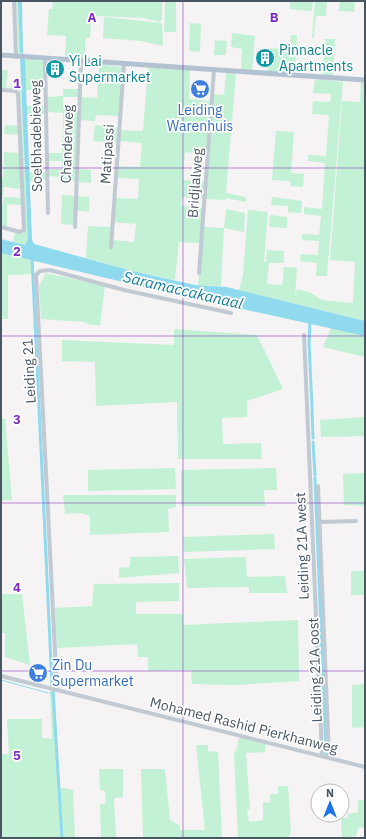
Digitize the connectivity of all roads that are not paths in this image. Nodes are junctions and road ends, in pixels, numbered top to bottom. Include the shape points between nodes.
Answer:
1 (14, 1) edge
2 (1, 55) edge
3 (20, 57) junction
4 (45, 59) junction
5 (81, 61) junction
6 (124, 64) junction
7 (214, 70) junction
8 (365, 80) edge
9 (1, 90) edge
10 (48, 213) dead end
11 (1, 227) edge
12 (74, 227) dead end
13 (111, 247) dead end
14 (199, 273) dead end
15 (231, 313) dead end
16 (304, 335) dead end
17 (318, 486) dead end
18 (356, 521) dead end
19 (319, 522) junction
20 (1, 676) edge
21 (57, 690) junction
22 (322, 756) junction
23 (329, 758) junction
24 (365, 767) edge

1 - 3 street
2 - 3 main road
3 - 4 main road
4 - 5 main road
4 - 10 street, Soelbhadebieweg
5 - 6 main road
5 - 12 street, Chanderweg
6 - 7 main road
6 - 13 street, Matipassi
7 - 8 main road
7 - 14 street, Bridjlalweg
9 - 11 street via 16,91 18,94 24,230 20,232
15 - 21 street, Leiding 21 via 124,290 50,270 43,270 36,275
16 - 22 street, Leiding 21A west
17 - 19 street, Leiding 21A oost
18 - 19 street
19 - 23 street, Leiding 21A oost
20 - 21 street, Mohamed Rashid Pierkhanweg
21 - 22 street, Mohamed Rashid Pierkhanweg
22 - 23 street, Mohamed Rashid Pierkhanweg
23 - 24 street, Mohamed Rashid Pierkhanweg

